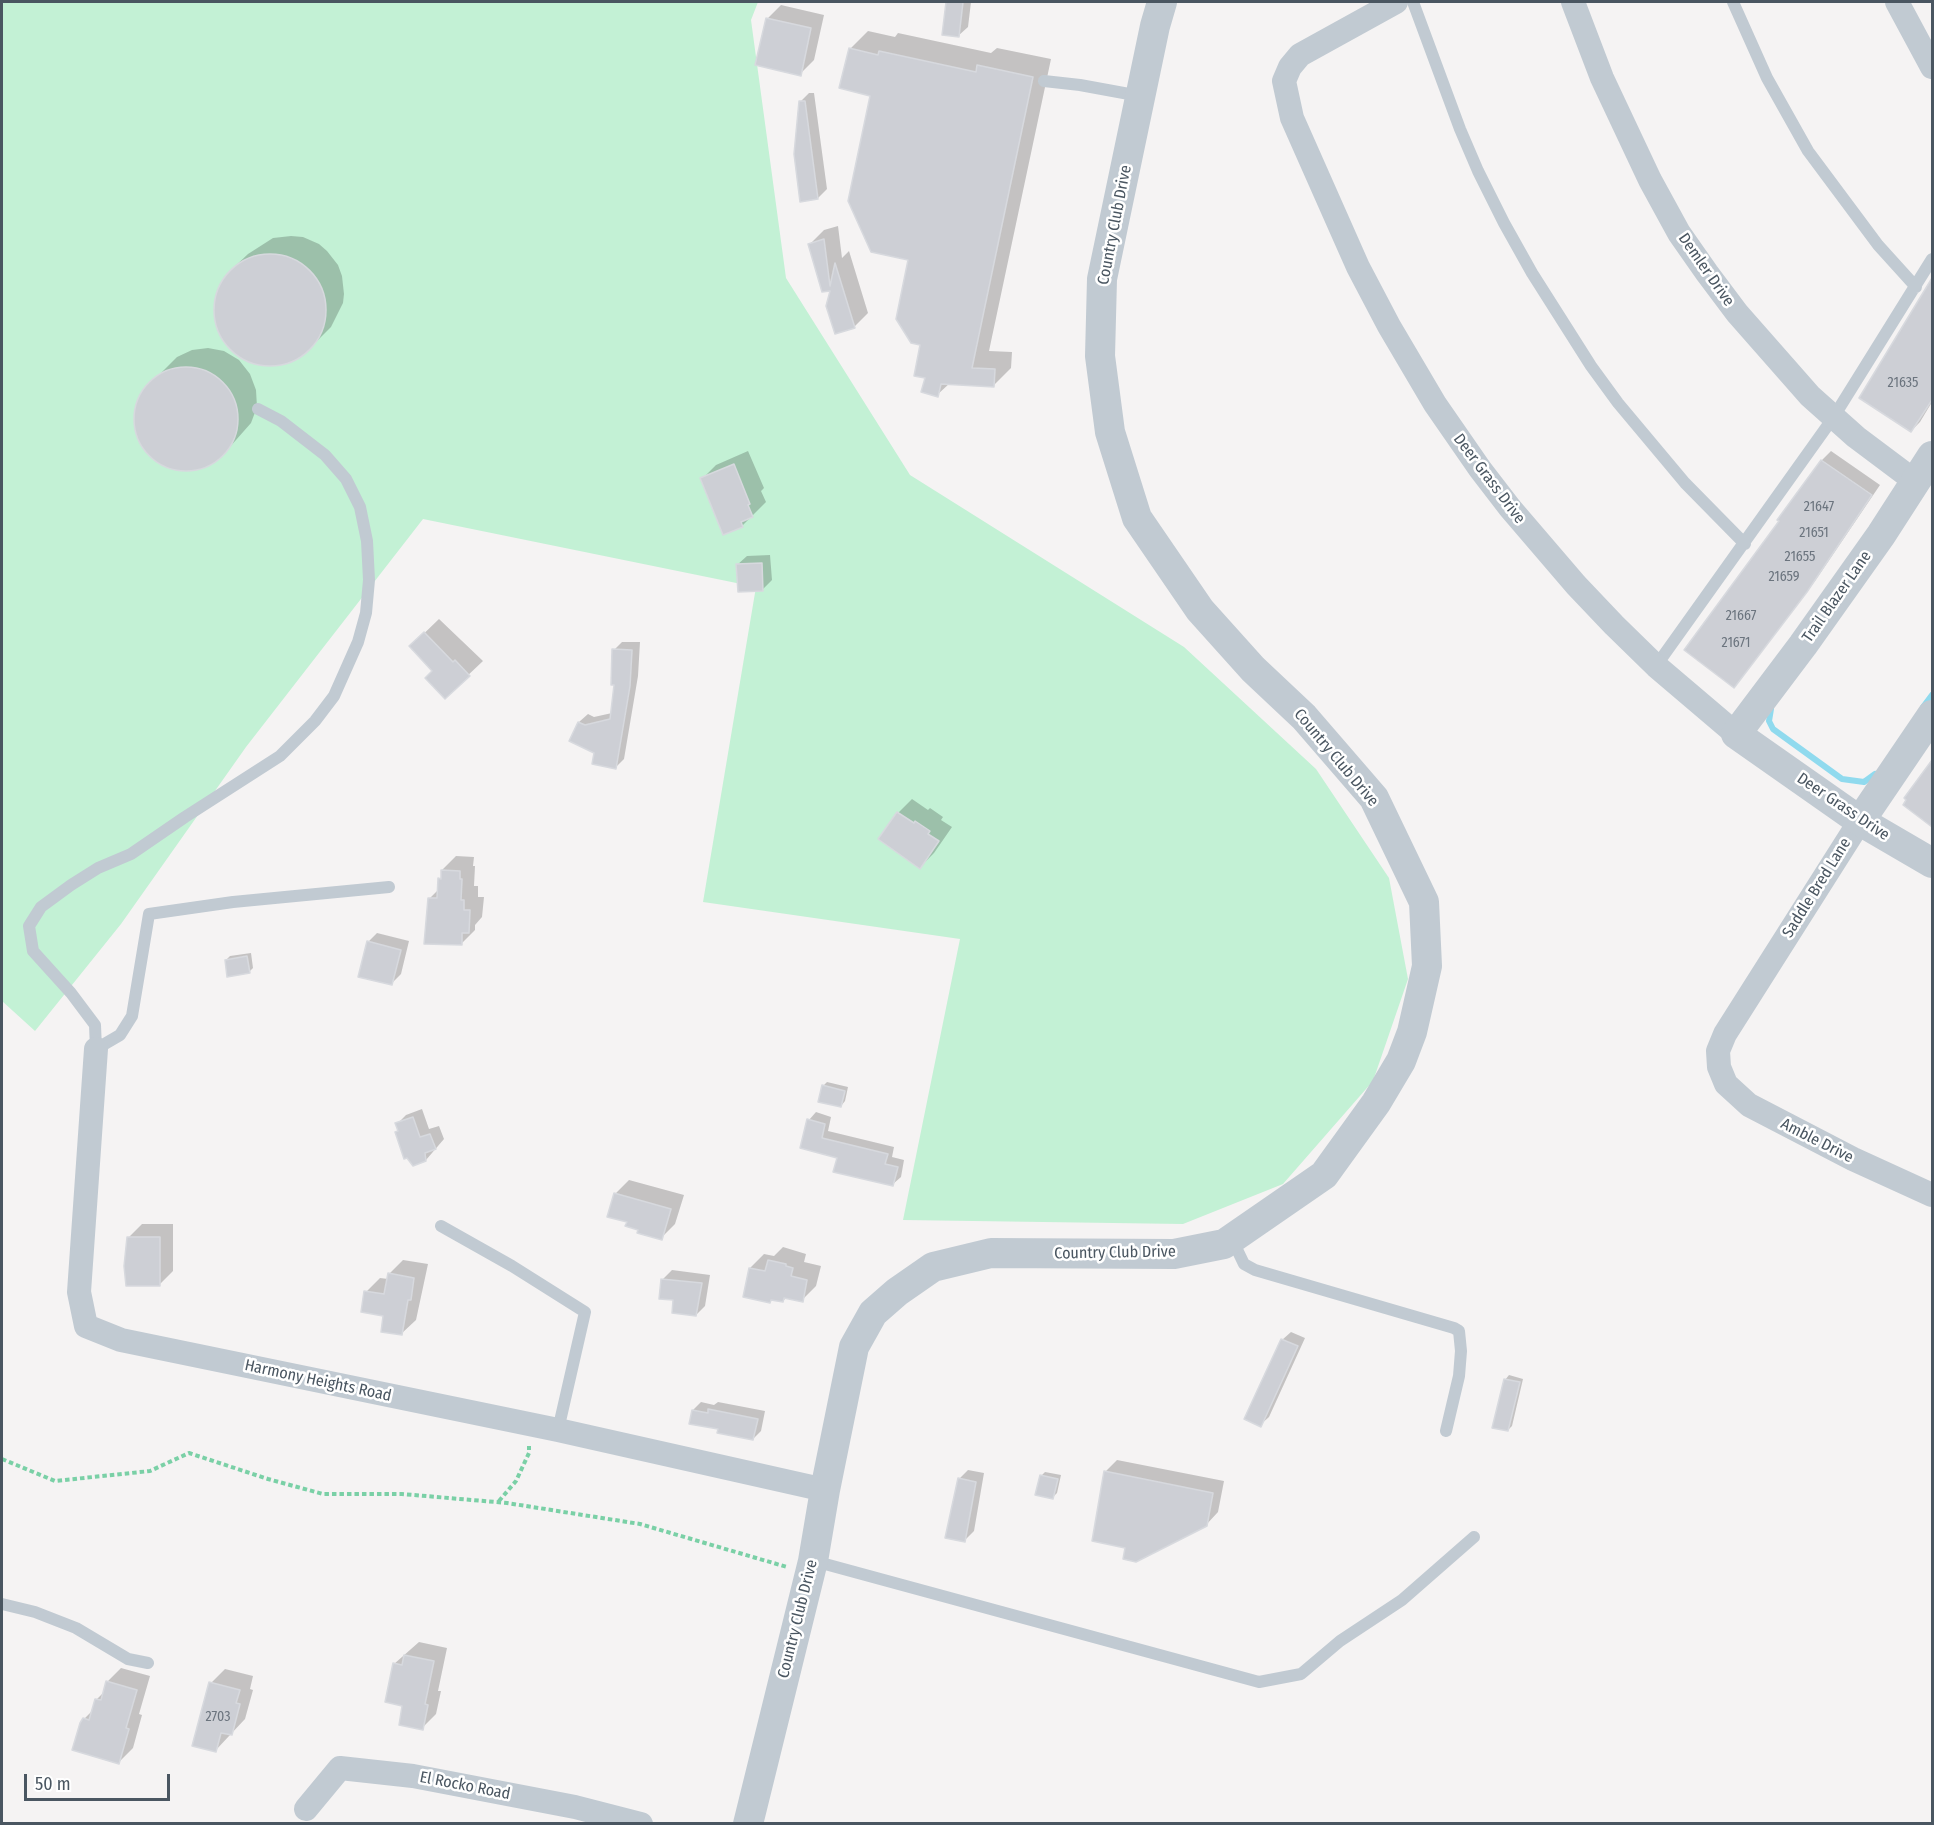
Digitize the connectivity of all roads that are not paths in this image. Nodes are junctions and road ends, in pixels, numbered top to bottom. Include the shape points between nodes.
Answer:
1 (1162, 2) edge
2 (1396, 2) edge
3 (1413, 2) edge
4 (1573, 2) edge
5 (1732, 2) edge
6 (1897, 2) edge
7 (1932, 67) edge
8 (1044, 81) dead end
9 (1140, 96) junction
10 (1932, 259) edge
11 (1916, 287) junction
12 (258, 409) dead end
13 (1833, 418) junction
14 (1932, 456) edge
15 (1916, 482) junction
16 (1745, 544) junction
17 (1656, 666) junction
18 (1932, 715) edge
19 (1736, 734) junction
20 (1860, 821) junction
21 (1932, 863) edge
22 (388, 886) dead end
23 (96, 1049) junction
24 (1719, 1067) joint
25 (1932, 1195) edge
26 (441, 1226) dead end
27 (1232, 1239) junction
28 (558, 1430) junction
29 (1446, 1431) dead end
30 (825, 1490) junction
31 (1474, 1537) dead end
32 (811, 1567) junction
33 (2, 1604) edge
34 (148, 1663) dead end
35 (306, 1809) dead end
36 (641, 1824) edge
37 (748, 1824) edge

1 - 9 street, Country Club Drive
2 - 17 street, Deer Grass Drive via 1294,61 1284,86 1292,118 1358,267 1435,404 1537,540
3 - 16 lane via 1473,160 1532,273 1618,403 1685,483
4 - 13 street, Demler Drive via 1620,118 1679,232 1737,313
5 - 11 lane via 1767,78 1809,151 1878,245
6 - 7 street
8 - 9 lane
9 - 27 street, Country Club Drive via 1102,279 1100,356 1110,432 1137,518 1200,610 1253,669 1304,717 1374,798 1424,902 1427,966 1413,1032 1401,1061 1324,1175
10 - 11 lane
11 - 13 lane
12 - 23 lane via 281,421 325,455 346,479 360,507 367,541 366,613 334,696 280,756 131,854 98,868 41,907 30,926 33,951 95,1025
13 - 15 street, Demler Drive
13 - 16 lane
14 - 15 street, Trail Blazer Lane
15 - 19 street, Trail Blazer Lane
16 - 17 lane
17 - 19 street, Deer Grass Drive
18 - 20 street, Saddle Bred Lane
19 - 20 street, Deer Grass Drive
20 - 21 street, Deer Grass Drive
20 - 24 street, Saddle Bred Lane via 1725,1034 1718,1051
22 - 23 lane via 149,914 132,1016 120,1035
23 - 28 street, Harmony Heights Road via 79,1292 86,1326 121,1340
24 - 25 street, Amble Drive via 1726,1084 1749,1105
26 - 28 lane via 585,1312
27 - 29 lane via 1244,1264 1255,1270 1460,1331 1459,1376
27 - 30 street, Country Club Drive via 1224,1245 1174,1254 991,1253 933,1267 873,1313 854,1347
28 - 30 street, Harmony Heights Road
30 - 32 street, Country Club Drive
31 - 32 lane via 1402,1600 1340,1641 1301,1674 1259,1682
32 - 37 street, Country Club Drive
33 - 34 lane via 76,1628 128,1659
35 - 36 street, El Rocko Road via 340,1768 413,1776 575,1807

